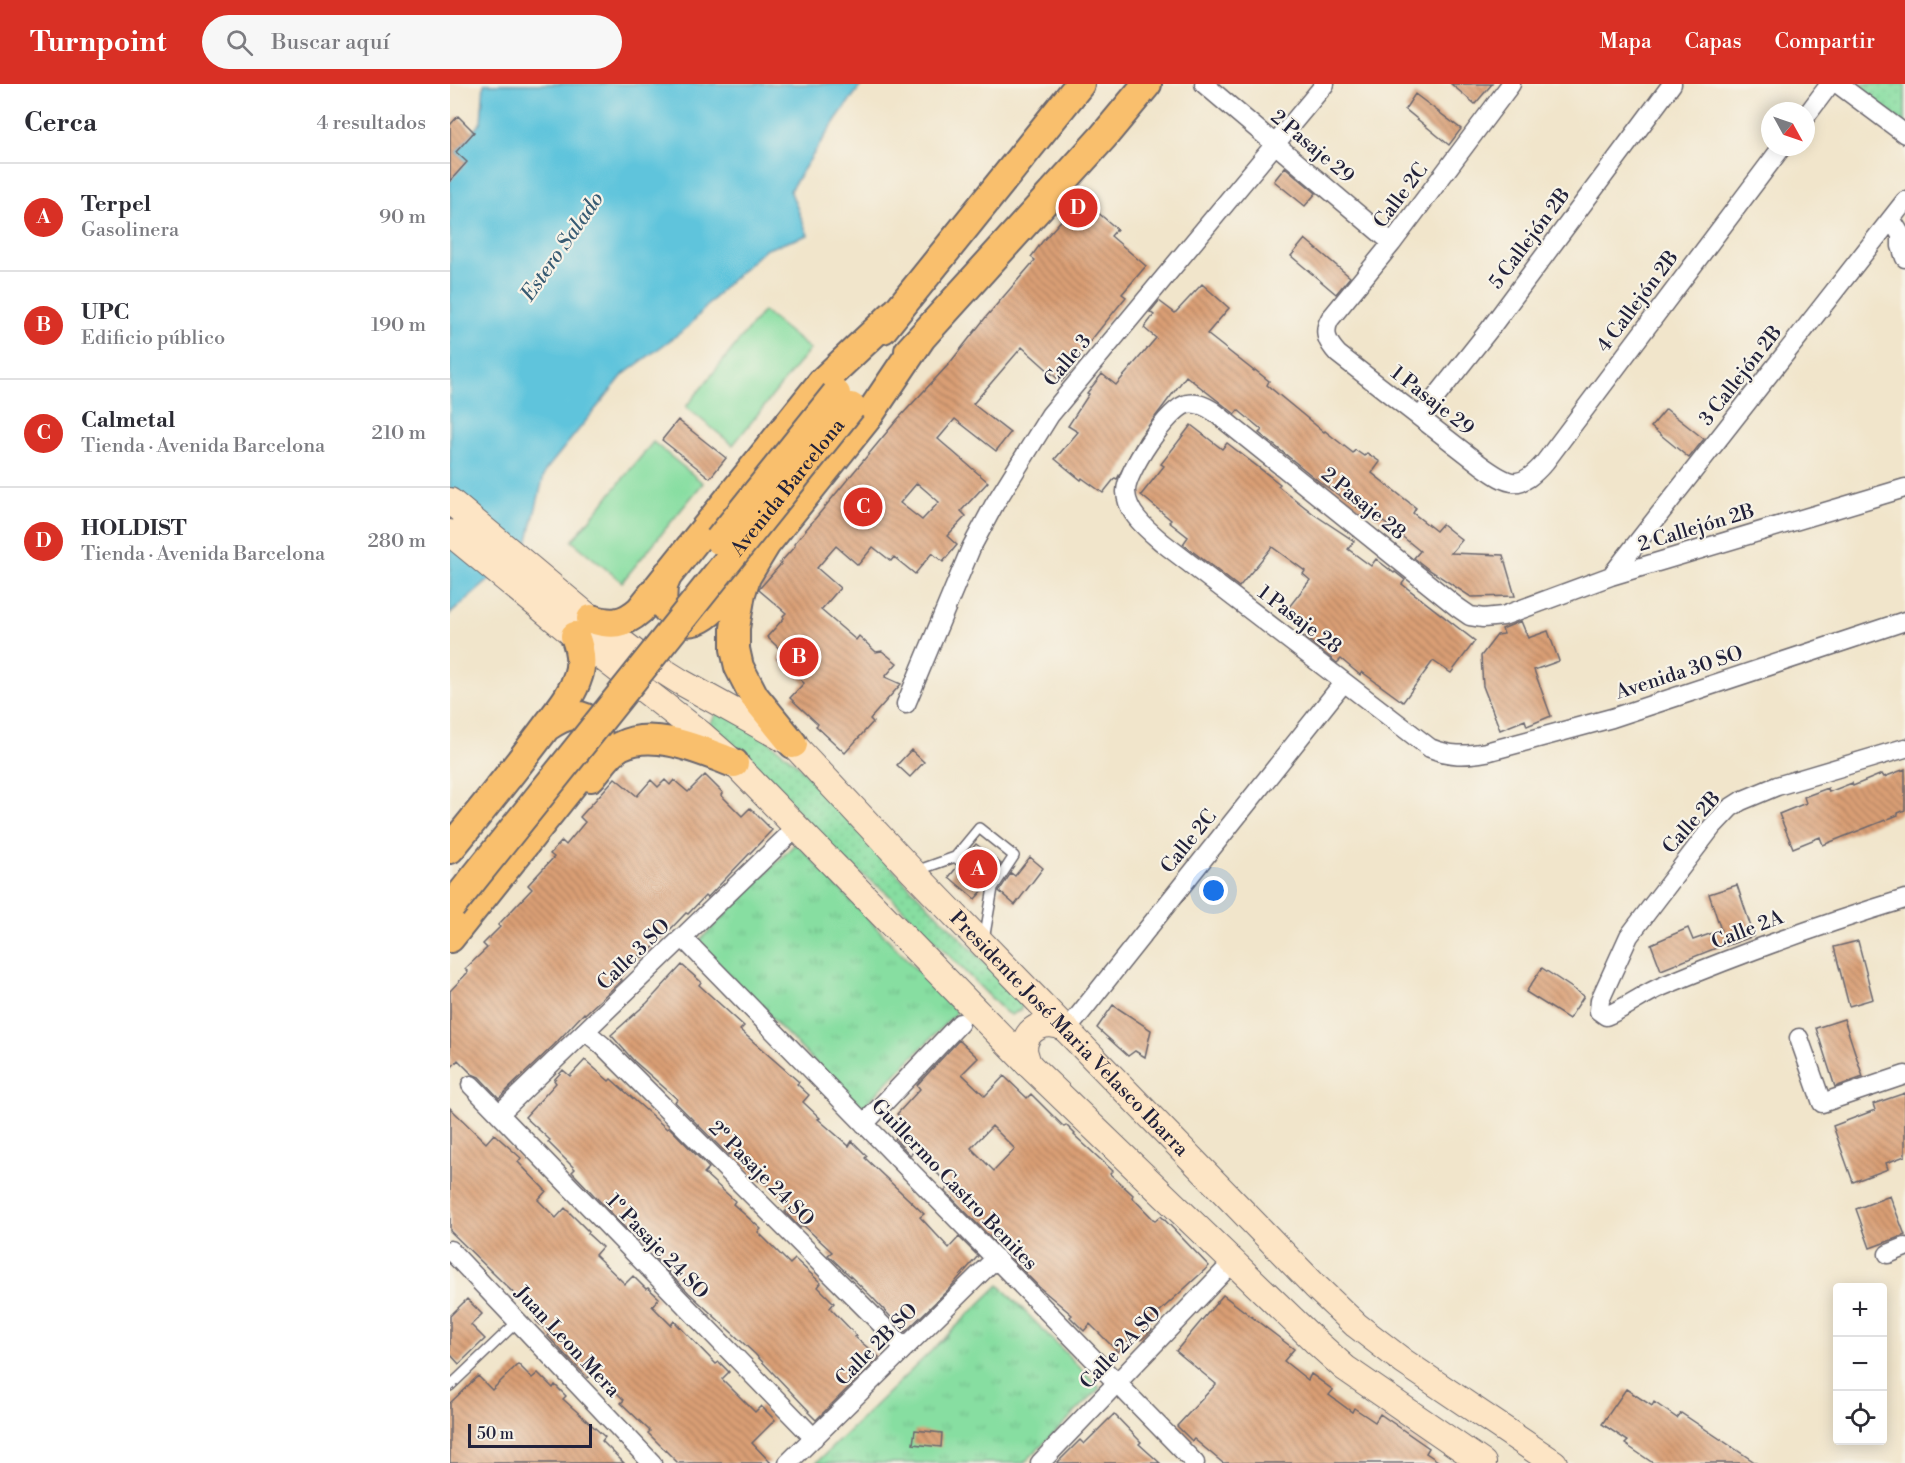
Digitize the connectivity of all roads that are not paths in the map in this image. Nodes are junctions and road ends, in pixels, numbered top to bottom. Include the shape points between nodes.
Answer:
1 (1080, 84) edge
2 (1148, 84) edge
3 (1204, 84) edge
4 (1325, 84) edge
5 (1512, 84) edge
6 (1672, 84) edge
7 (1830, 84) edge
8 (1838, 84) edge
9 (1815, 104) edge
10 (1905, 134) edge
11 (1275, 144) junction
12 (1775, 156) edge
13 (1905, 201) edge
14 (1891, 219) junction
15 (1877, 236) junction
16 (1392, 243) junction
17 (1903, 252) edge
18 (895, 313) junction
19 (1326, 333) joint
20 (921, 338) junction
21 (843, 400) junction
22 (1203, 405) joint
23 (1420, 417) junction
24 (1526, 481) joint
25 (1905, 488) edge
26 (450, 501) edge
27 (450, 533) edge
28 (766, 544) junction
29 (669, 574) junction
30 (1611, 576) junction
31 (1503, 616) joint
32 (1905, 621) edge
33 (579, 624) junction
34 (1344, 681) junction
35 (906, 704) dead end
36 (548, 726) junction
37 (793, 744) junction
38 (1905, 748) edge
39 (1465, 756) joint
40 (734, 763) junction
41 (797, 827) junction
42 (523, 847) junction
43 (450, 849) edge
44 (913, 872) junction
45 (450, 877) edge
46 (1905, 899) edge
47 (451, 908) edge
48 (450, 938) edge
49 (682, 938) junction
50 (984, 942) junction
51 (1026, 986) junction
52 (1610, 1014) joint
53 (988, 1022) junction
54 (960, 1023) dead end
55 (1068, 1030) junction
56 (585, 1031) junction
57 (1799, 1038) dead end
58 (1028, 1064) junction
59 (1905, 1074) edge
60 (471, 1085) dead end
61 (499, 1114) junction
62 (864, 1124) junction
63 (450, 1250) edge
64 (996, 1258) junction
65 (1233, 1262) junction
66 (518, 1321) junction
67 (905, 1348) junction
68 (1117, 1383) junction
69 (450, 1386) edge
70 (1469, 1407) junction
71 (814, 1438) junction
72 (1449, 1440) junction
73 (652, 1463) edge
74 (788, 1463) edge
75 (1040, 1463) edge
76 (1195, 1463) edge
77 (1483, 1463) edge
78 (1554, 1463) edge

1 - 18 main road, Avenida Barcelona
2 - 20 main road, Avenida Barcelona
3 - 11 street, 2 Pasaje 29
4 - 11 street, Calle 3
5 - 16 street, Calle 2C
6 - 23 street, 5 Callejón 2B
7 - 9 street
8 - 10 street
11 - 16 street, 2 Pasaje 29
11 - 35 street, Calle 3 via 1050,415 971,548
12 - 24 street, 4 Callejón 2B via 1545,462
13 - 14 street, 3 Callejón 2B
14 - 15 street, 3 Callejón 2B
14 - 17 street via 1901,235
15 - 17 street
15 - 30 street, 3 Callejón 2B
16 - 19 street, Calle 2C via 1330,319
18 - 21 main road, Avenida Barcelona
18 - 29 main road via 822,382
19 - 23 street, 1 Pasaje 29 via 1338,354
20 - 21 main road, Avenida Barcelona
20 - 28 main road via 867,418
21 - 45 main road, Avenida Barcelona, bridge
21 - 47 main road, Avenida Barcelona, bridge
22 - 31 street, 2 Pasaje 28 via 1457,607 1470,616
22 - 34 street, 1 Pasaje 28 via 1185,404 1165,421 1130,473 1126,494 1130,507 1146,529
23 - 24 street, 1 Pasaje 29 via 1494,475 1514,483
25 - 30 street, 2 Callejón 2B
26 - 33 main road
27 - 33 main road
28 - 29 main road via 713,609 693,622 675,618 662,603 663,586
28 - 37 main road via 741,593 735,649 739,667 754,696
29 - 33 main road via 630,619 611,624
30 - 31 street, 2 Callejón 2B
32 - 39 street, Avenida 30 SO via 1612,718
33 - 36 main road via 579,675
33 - 37 main road, Presidente José Maria Velasco Ibarra
33 - 40 main road
34 - 39 street, 1 Pasaje 28 via 1430,748
34 - 55 street, Calle 2C
36 - 42 main road via 567,716 579,716 596,730 598,750
36 - 43 main road
37 - 44 main road, Presidente José Maria Velasco Ibarra
38 - 52 street, Calle 2B via 1777,786 1730,808 1629,936 1598,1008 1600,1014
40 - 41 main road
40 - 42 main road via 685,745 647,739 628,743 611,754 566,808
41 - 49 street, Calle 3 SO
41 - 53 main road
42 - 48 main road
44 - 50 main road, Presidente José Maria Velasco Ibarra
44 - 50 lane via 958,860 979,828 1014,856 990,886
46 - 52 street, Calle 2A via 1799,933 1649,991
49 - 56 street, Calle 3 SO
49 - 62 street, Guillermo Castro Benites
50 - 51 main road, Presidente José Maria Velasco Ibarra
51 - 53 main road via 1029,1007 1022,1020 1009,1026
51 - 55 main road, Presidente José Maria Velasco Ibarra
53 - 58 main road
54 - 62 street
55 - 58 main road via 1054,1023 1034,1029 1024,1049
55 - 70 main road, Presidente José Maria Velasco Ibarra via 1356,1325
56 - 61 street, Calle 3 SO
56 - 67 street, 2º Pasaje 24 SO
57 - 59 street via 1822,1103
58 - 65 main road
60 - 61 street, 1º Pasaje 24 SO
61 - 71 street, 1º Pasaje 24 SO
62 - 64 street, Guillermo Castro Benites
63 - 66 street, Juan Leon Mera
64 - 67 street, Calle 2B SO
64 - 68 street, Guillermo Castro Benites
65 - 68 street, Calle 2A SO
65 - 72 main road via 1345,1368
66 - 69 lane
66 - 73 street, Juan Leon Mera
67 - 71 street, Calle 2B SO
68 - 75 street, Calle 2A SO
68 - 76 street, Guillermo Castro Benites
70 - 72 main road via 1475,1426 1469,1436 1460,1441
70 - 78 main road, Presidente José Maria Velasco Ibarra
71 - 74 street, Calle 2B SO
72 - 77 main road

